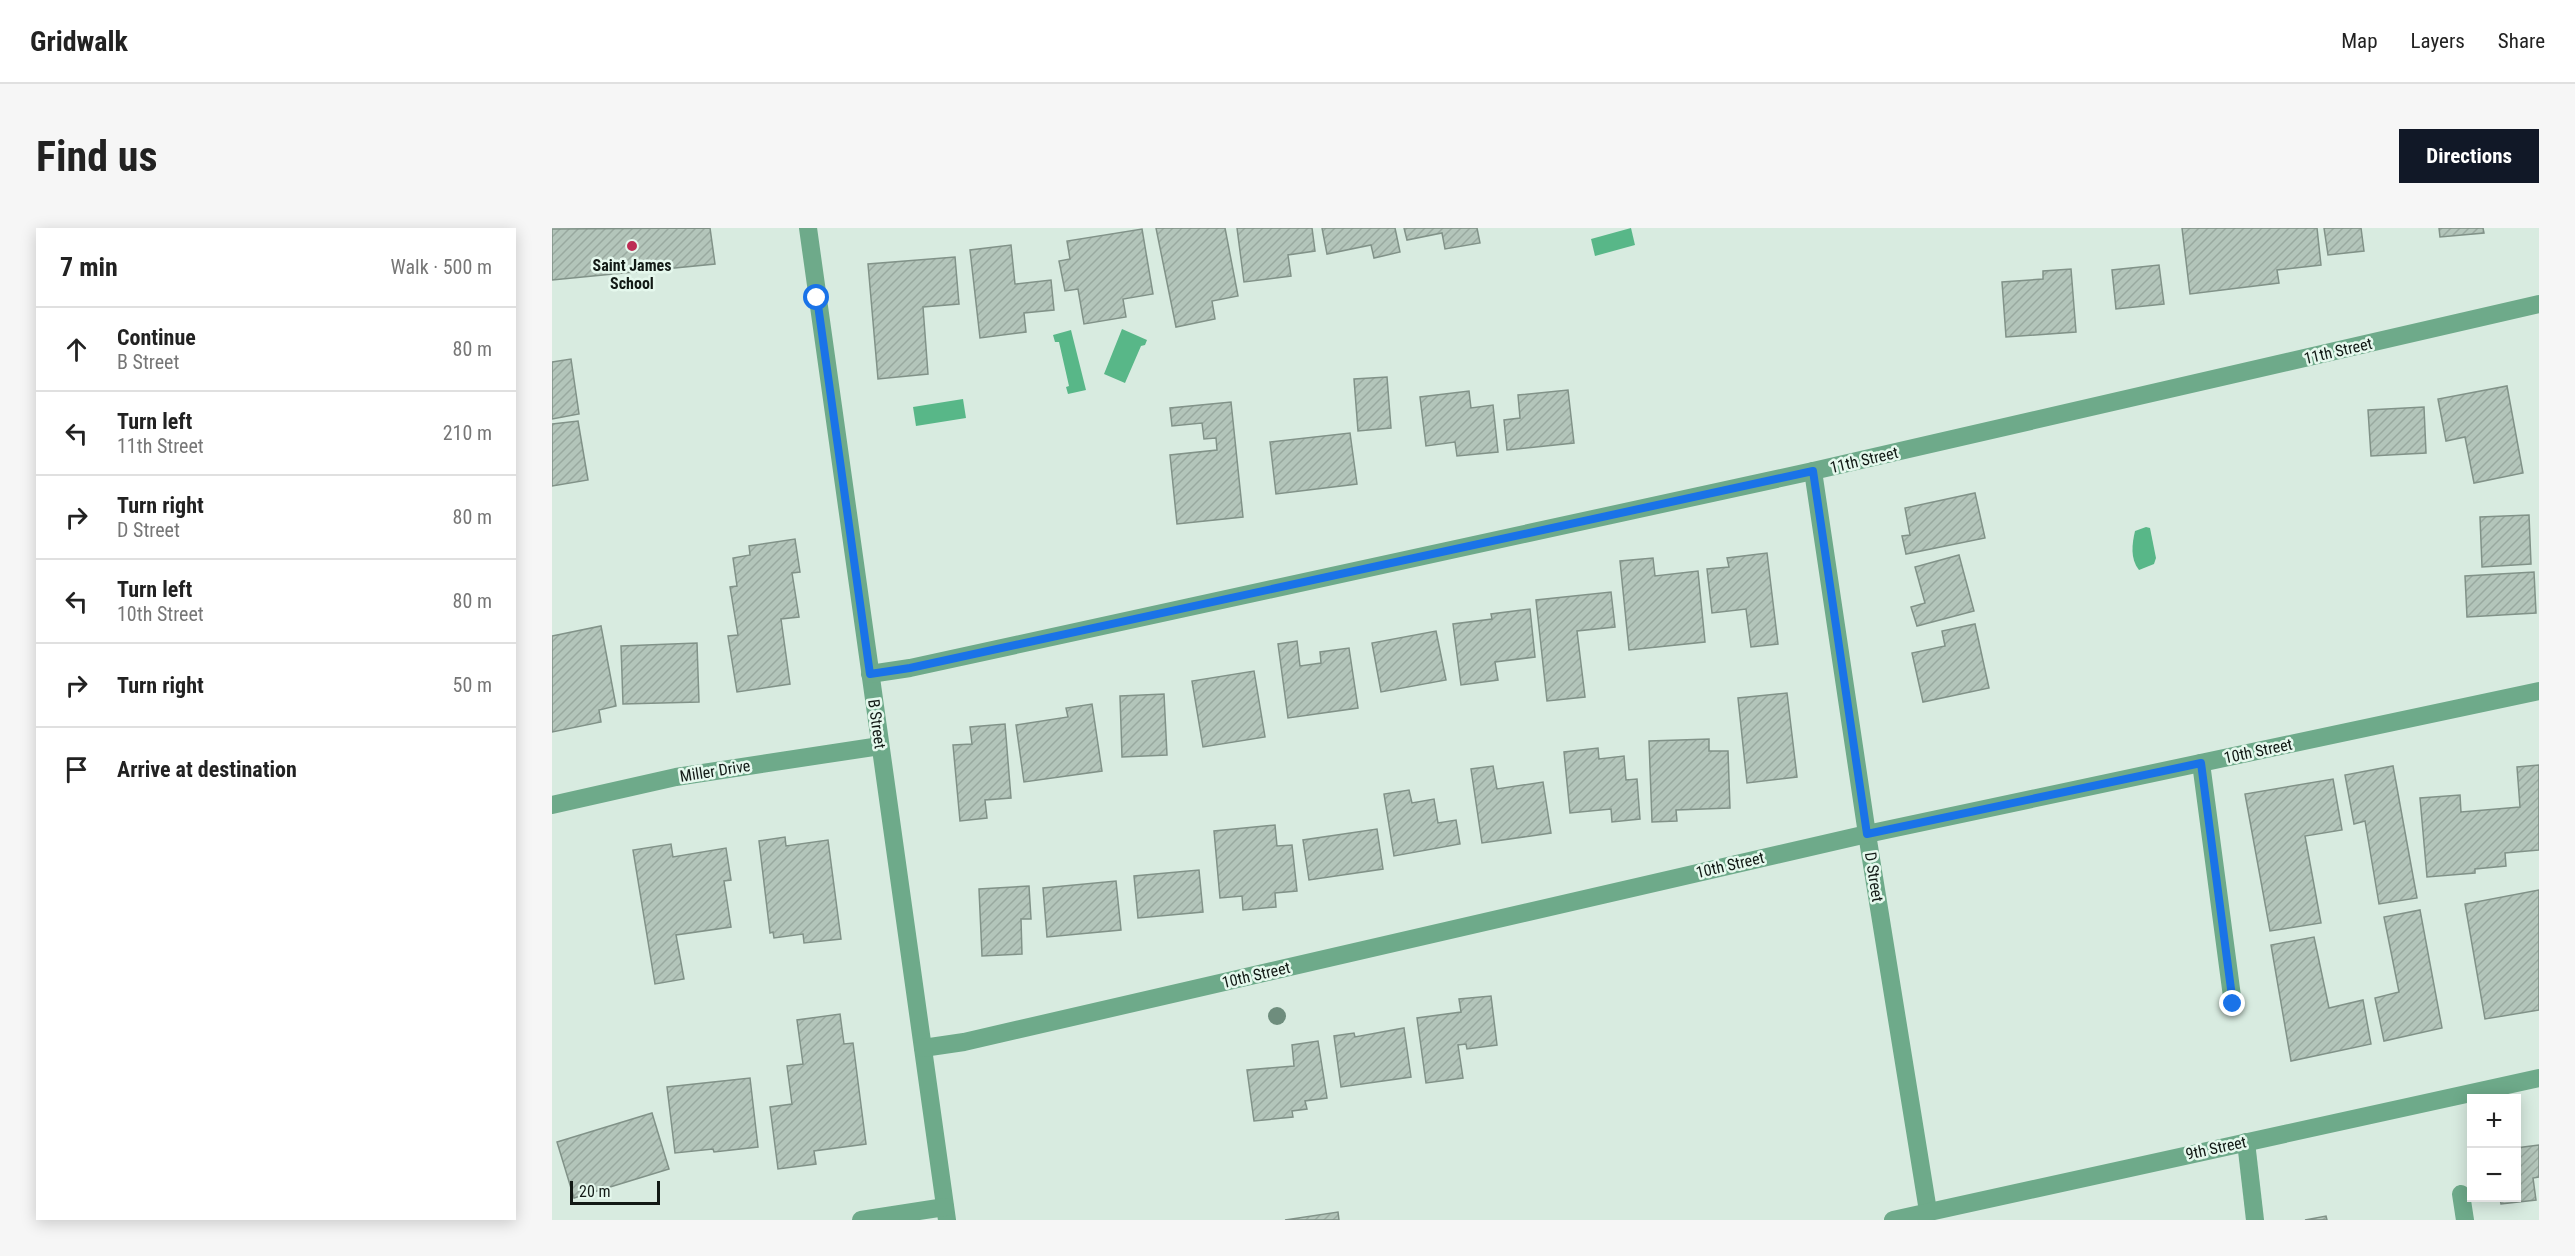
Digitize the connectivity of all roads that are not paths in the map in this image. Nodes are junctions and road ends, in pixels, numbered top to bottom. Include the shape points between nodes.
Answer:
1 (808, 228) edge
2 (2539, 304) edge
3 (1813, 471) junction
4 (870, 674) junction
5 (2539, 691) edge
6 (880, 746) junction
7 (2201, 763) junction
8 (552, 804) edge
9 (1867, 834) junction
10 (2233, 1004) dead end
11 (923, 1048) junction
12 (2539, 1078) edge
13 (2246, 1142) junction
14 (2461, 1194) dead end
15 (1929, 1211) junction
16 (946, 1214) edge
17 (861, 1220) edge
18 (1893, 1220) edge
19 (2255, 1220) edge
20 (2465, 1220) edge

1 - 4 street, B Street
2 - 3 street, 11th Street
3 - 4 street, 11th Street
3 - 9 street, D Street
4 - 6 street, B Street
5 - 7 street, 10th Street
6 - 8 street, Miller Drive via 676,777
6 - 11 street, B Street
7 - 9 street, 10th Street
7 - 10 street
9 - 11 street, 10th Street via 975,1040
9 - 15 street, D Street
11 - 16 street, B Street
12 - 13 street, 9th Street
13 - 15 street, 9th Street
13 - 19 street
14 - 20 street
15 - 18 street, 9th Street
16 - 17 street

